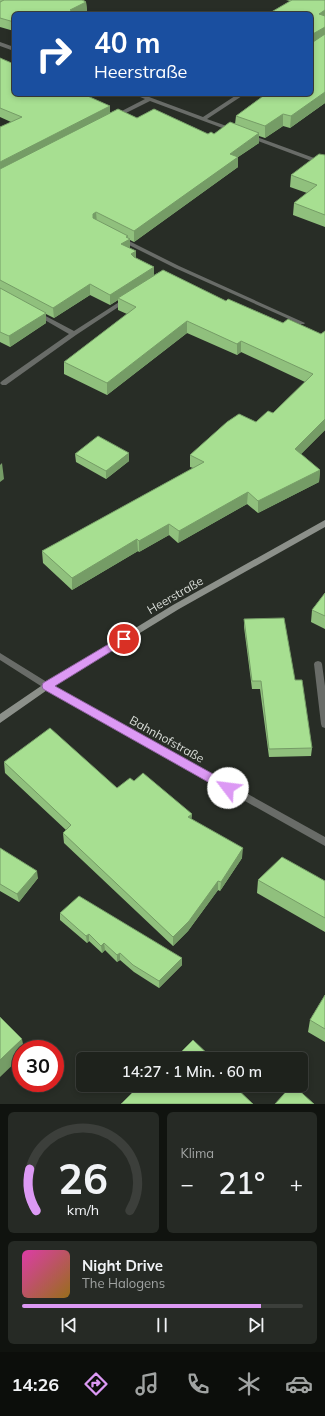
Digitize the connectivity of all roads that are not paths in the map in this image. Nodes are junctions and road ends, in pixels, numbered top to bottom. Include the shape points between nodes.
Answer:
1 (0, 44) edge
2 (12, 48) edge
3 (142, 96) edge
4 (239, 96) edge
5 (150, 99) junction
6 (203, 119) junction
7 (107, 120) edge
8 (239, 132) edge
9 (246, 135) edge
10 (325, 164) edge
11 (116, 236) edge
12 (176, 267) junction
13 (170, 271) dead end
14 (132, 296) edge
15 (34, 312) edge
16 (302, 323) dead end
17 (74, 334) junction
18 (4, 383) dead end
19 (325, 523) edge
20 (0, 656) edge
21 (318, 664) dead end
22 (47, 686) junction
23 (0, 719) edge
24 (325, 724) edge
25 (324, 839) edge

1 - 2 street
3 - 5 street
4 - 6 street
5 - 6 street
5 - 7 street
6 - 8 street
9 - 10 street
11 - 12 street
12 - 13 street
12 - 16 street
14 - 17 street
15 - 17 street
17 - 18 street
19 - 22 main road, Heerstraße via 176,607
20 - 22 street, Bahnhofstraße
21 - 24 street
22 - 23 main road, Heerstraße
22 - 25 street, Bahnhofstraße

